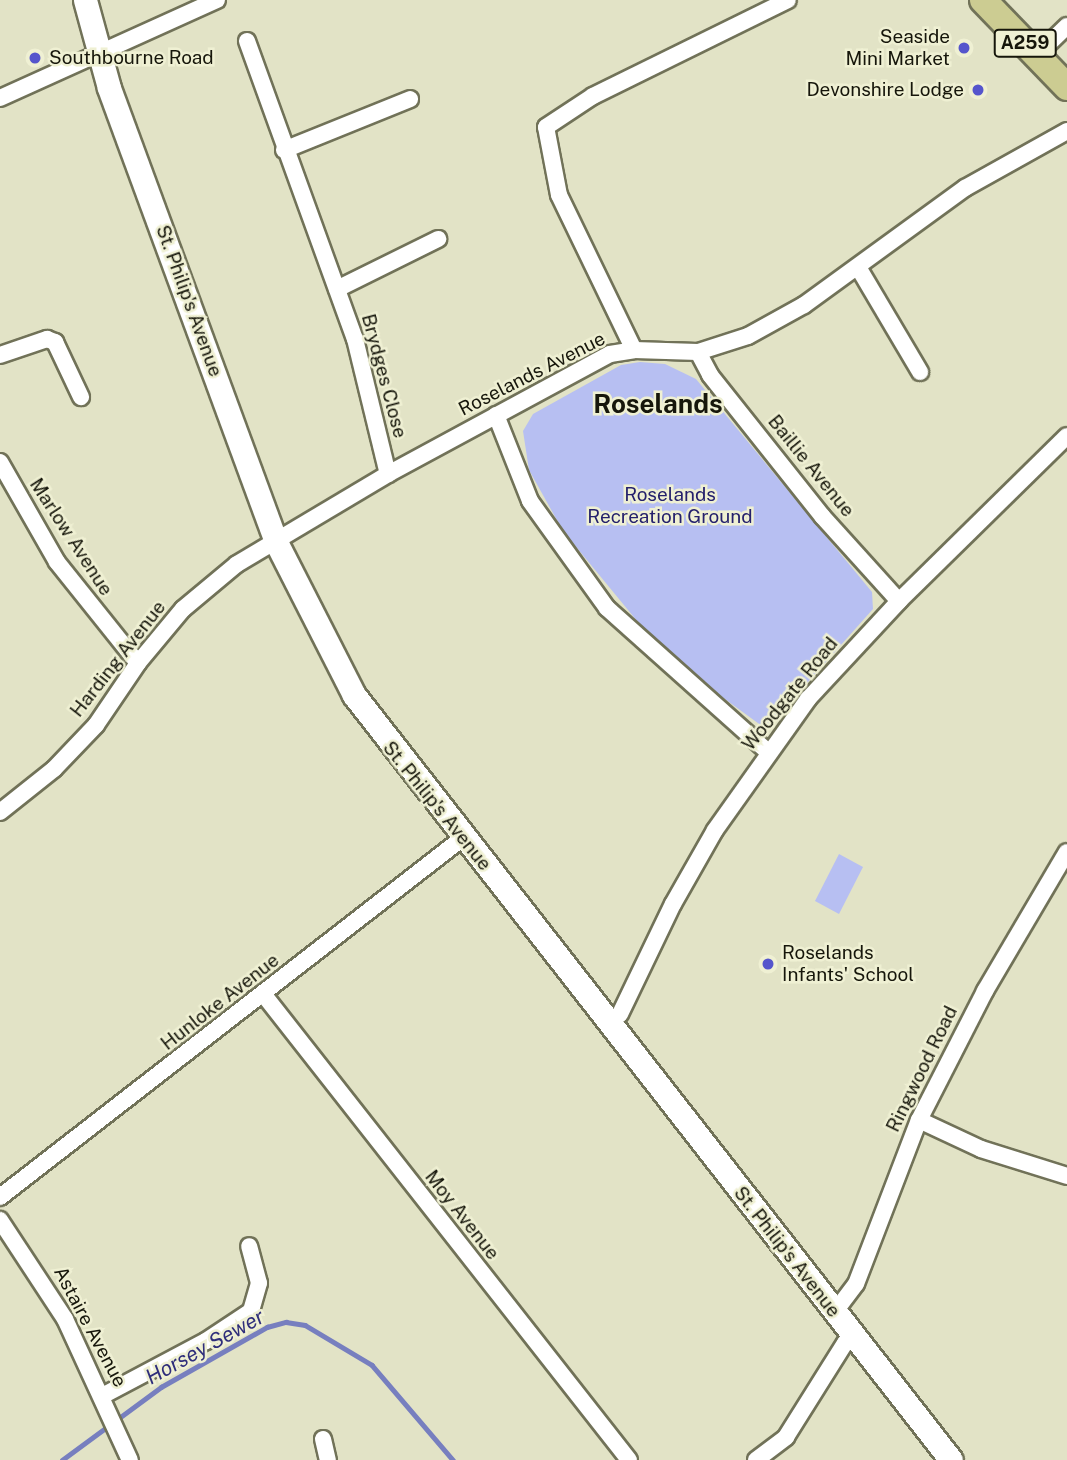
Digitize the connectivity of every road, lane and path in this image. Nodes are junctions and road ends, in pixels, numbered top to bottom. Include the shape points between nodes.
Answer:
1 (85, 0) edge
2 (217, 0) edge
3 (788, 0) edge
4 (982, 0) edge
5 (1067, 26) edge
6 (247, 41) dead end
7 (98, 52) junction
8 (1036, 56) junction
9 (1067, 87) edge
10 (0, 98) edge
11 (410, 99) dead end
12 (1067, 131) edge
13 (284, 150) junction
14 (438, 239) dead end
15 (858, 267) junction
16 (337, 289) junction
17 (634, 349) junction
18 (698, 352) junction
19 (0, 355) edge
20 (920, 372) dead end
21 (81, 397) dead end
22 (496, 415) junction
23 (1067, 436) edge
24 (0, 462) edge
25 (388, 474) junction
26 (275, 540) junction
27 (899, 601) junction
28 (138, 663) junction
29 (768, 752) junction
30 (0, 812) edge
31 (464, 837) junction
32 (1067, 852) edge
33 (264, 995) junction
34 (608, 1025) junction
35 (919, 1121) junction
36 (1067, 1177) edge
37 (0, 1197) edge
38 (0, 1220) edge
39 (249, 1246) dead end
40 (834, 1313) junction
41 (854, 1337) junction
42 (107, 1401) junction
43 (323, 1439) dead end
44 (130, 1460) edge
45 (328, 1460) edge
46 (629, 1460) edge
47 (756, 1460) edge
48 (951, 1460) edge

1 - 7 street
2 - 7 street
3 - 17 street via 593,96 546,127 559,195
4 - 8 main road, A259
5 - 8 street
6 - 13 street, Brydges Close
7 - 10 street
7 - 26 street, St. Philip's Avenue
8 - 9 main road, A259
11 - 13 street
12 - 15 street, Roselands Avenue via 965,188
13 - 16 street, Brydges Close
14 - 16 street
15 - 18 street, Roselands Avenue via 748,336
15 - 20 street
16 - 25 street, Brydges Close via 355,339
17 - 18 street, Roselands Avenue
17 - 22 street, Roselands Avenue via 610,354
18 - 27 street, Baillie Avenue via 710,375 823,516
19 - 21 street via 47,339 55,342
22 - 25 street, Roselands Avenue
22 - 29 street via 530,501 607,608
23 - 27 street, Woodgate Road
24 - 28 street, Marlow Avenue via 57,562
25 - 26 street, Roselands Avenue
26 - 28 street, Harding Avenue via 205,587
26 - 31 street, St. Philip's Avenue via 354,695
27 - 29 street, Woodgate Road via 817,689
28 - 30 street, Harding Avenue via 96,725 54,769
29 - 34 street, Woodgate Road via 715,830 620,1014
31 - 33 street, Hunloke Avenue
31 - 34 street, St. Philip's Avenue
32 - 35 street, Ringwood Road via 985,991
33 - 37 street, Hunloke Avenue
33 - 46 street, Moy Avenue
34 - 40 street, St. Philip's Avenue
35 - 36 street via 971,1145
35 - 40 street, Ringwood Road via 856,1284
38 - 42 street, Astaire Avenue via 65,1319
39 - 42 street via 259,1283 251,1311
40 - 41 street, St. Philip's Avenue
41 - 47 street via 838,1355 799,1421
41 - 48 street, St. Philip's Avenue
42 - 44 street, Astaire Avenue
43 - 45 street

